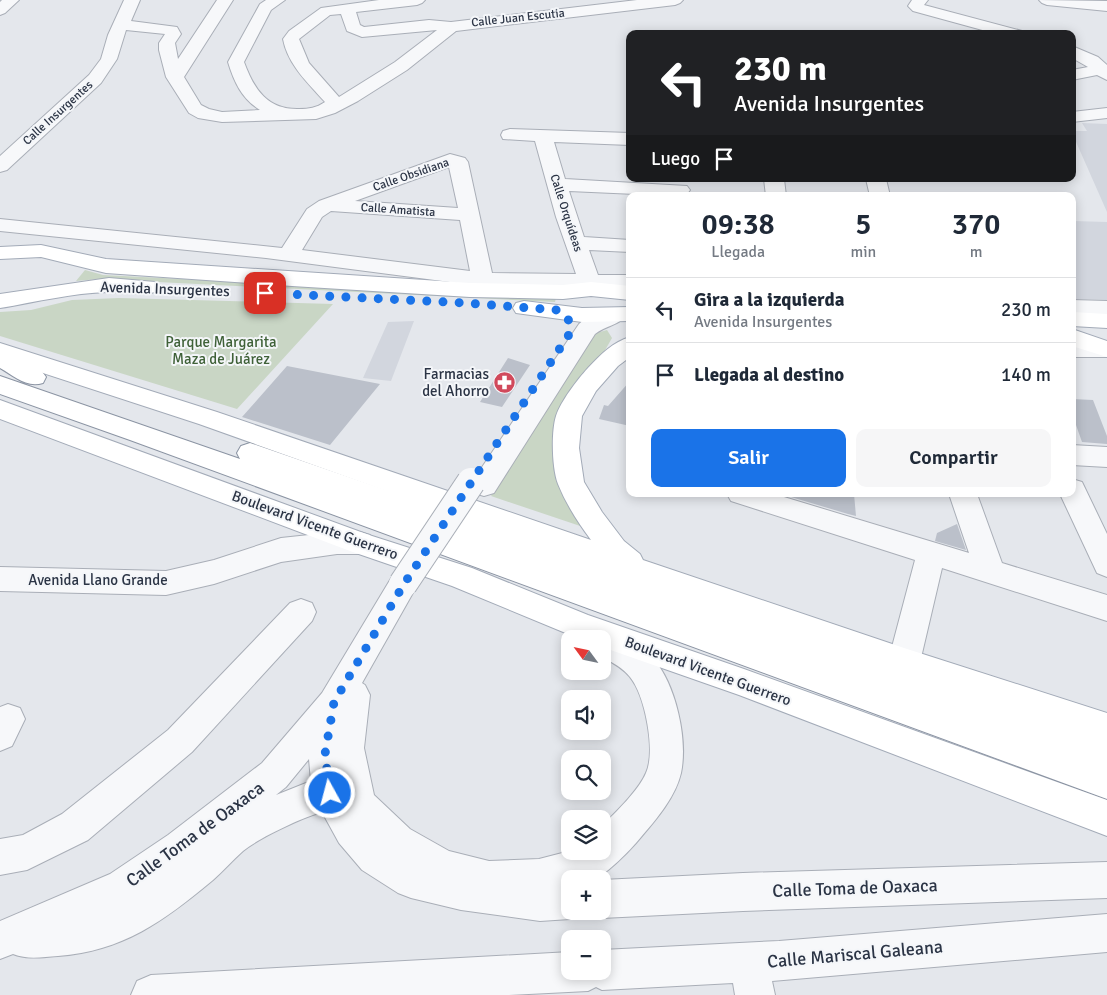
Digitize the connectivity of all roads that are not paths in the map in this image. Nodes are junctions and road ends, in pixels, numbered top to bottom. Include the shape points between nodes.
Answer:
1 (11, 0) edge
2 (132, 0) edge
3 (225, 0) edge
4 (277, 0) edge
5 (417, 0) edge
6 (675, 0) edge
7 (920, 0) edge
8 (1047, 0) edge
9 (634, 3) edge
10 (1107, 6) edge
11 (347, 8) junction
12 (0, 10) edge
13 (121, 25) junction
14 (451, 27) junction
15 (1001, 30) edge
16 (1076, 53) edge
17 (1105, 72) edge
18 (1076, 75) edge
19 (175, 77) junction
20 (329, 109) junction
21 (1077, 113) edge
22 (1107, 113) edge
23 (280, 115) junction
24 (510, 135) dead end
25 (543, 136) junction
26 (626, 139) edge
27 (0, 166) edge
28 (557, 185) junction
29 (680, 188) edge
30 (326, 205) junction
31 (470, 215) junction
32 (0, 225) edge
33 (575, 243) junction
34 (626, 246) edge
35 (41, 251) junction
36 (4, 253) edge
37 (288, 255) junction
38 (626, 283) edge
39 (485, 285) junction
40 (605, 288) edge
41 (6, 301) edge
42 (1076, 306) edge
43 (1107, 308) edge
44 (557, 310) junction
45 (623, 314) edge
46 (1076, 319) edge
47 (1107, 321) edge
48 (1076, 336) edge
49 (1076, 337) edge
50 (1107, 337) edge
51 (626, 348) edge
52 (1076, 349) edge
53 (1107, 349) edge
54 (0, 351) edge
55 (0, 357) edge
56 (609, 360) junction
57 (0, 366) edge
58 (34, 377) junction
59 (0, 385) edge
60 (0, 409) edge
61 (1076, 455) edge
62 (1107, 457) edge
63 (477, 484) junction
64 (751, 497) edge
65 (964, 497) edge
66 (1076, 497) edge
67 (297, 518) junction
68 (360, 543) junction
69 (281, 550) junction
70 (932, 553) junction
71 (1107, 565) edge
72 (990, 571) junction
73 (643, 572) junction
74 (0, 579) edge
75 (1107, 608) edge
76 (301, 612) dead end
77 (583, 630) edge
78 (611, 640) edge
79 (611, 646) edge
80 (904, 662) junction
81 (343, 700) junction
82 (1107, 728) edge
83 (1107, 756) edge
84 (1107, 782) edge
85 (342, 789) junction
86 (1107, 818) edge
87 (611, 845) edge
88 (0, 857) edge
89 (589, 860) edge
90 (1107, 880) edge
91 (611, 899) edge
92 (561, 901) edge
93 (1107, 933) edge
94 (0, 941) edge
95 (611, 971) edge
96 (561, 974) edge
97 (752, 979) edge
98 (434, 987) edge
99 (151, 995) edge

1 - 12 street
2 - 13 street, Calle Insurgentes
3 - 19 street
4 - 23 street via 265,7 236,62 246,88 255,100
5 - 11 street
6 - 9 street, Calle Juan Escutia
7 - 15 street via 916,4 918,8
8 - 10 street
9 - 14 street, Calle Juan Escutia
11 - 14 street, Calle Juan Escutia via 353,28 362,32 429,25
11 - 20 street via 320,14 291,39 308,72 334,102
13 - 19 street via 171,30 173,34 167,50
13 - 27 street, Calle Insurgentes via 109,59 95,79
14 - 20 street via 401,66
16 - 17 street
17 - 18 street
19 - 23 street via 195,108 204,114 222,117
20 - 23 street via 316,114
21 - 22 street
24 - 25 street
25 - 26 street
25 - 28 street, Calle Orquídeas
28 - 29 street
28 - 33 street, Calle Orquídeas
30 - 31 street, Calle Amatista
30 - 31 street, Calle Obsidiana via 454,160 458,162
30 - 37 street via 314,213
31 - 39 street, Calle Obsidiana
32 - 37 street
33 - 34 street
33 - 40 street, Calle Orquídeas
35 - 36 main road
35 - 39 main road via 106,266 132,268
35 - 41 main road via 50,259 52,270 47,278 35,289
37 - 39 street
38 - 40 street
39 - 40 street
40 - 45 main road via 622,300
41 - 44 main road, Avenida Insurgentes via 109,285
42 - 43 street
44 - 45 main road, Avenida Insurgentes via 582,315
44 - 63 street, Calle Toma de Oaxaca via 569,318 570,333
45 - 56 main road
45 - 63 street, Calle Toma de Oaxaca via 594,323 587,329
46 - 47 main road
48 - 50 main road
49 - 53 main road
51 - 56 main road
52 - 53 street
54 - 73 main road via 208,418
55 - 58 main road
56 - 73 main road via 586,386 569,416 566,448 571,483 592,520 614,549
57 - 58 main road
58 - 83 main road
59 - 84 main road, Boulevard Vicente Guerrero
60 - 67 main road, Boulevard Vicente Guerrero
61 - 62 street
63 - 81 street, Calle Toma de Oaxaca via 410,587
64 - 70 street
65 - 72 street
66 - 71 street
67 - 68 main road, Boulevard Vicente Guerrero
67 - 69 street via 295,529
68 - 69 street, Avenida Llano Grande
68 - 77 main road, Boulevard Vicente Guerrero via 462,577
69 - 74 street, Avenida Llano Grande via 214,572 166,583
70 - 72 street
70 - 80 street
72 - 75 street
73 - 80 main road
76 - 88 street via 180,740 75,827 27,852
78 - 86 main road, Boulevard Vicente Guerrero via 744,683
79 - 87 street, Calle Toma de Oaxaca via 643,668 662,711 666,744 663,778
80 - 82 main road
81 - 85 street, Calle Toma de Oaxaca via 325,754
81 - 94 street, Calle Toma de Oaxaca via 274,775 181,848 124,887
85 - 89 street, Calle Toma de Oaxaca via 397,842 443,868 489,879 539,877 579,867
85 - 92 street, Calle Toma de Oaxaca via 352,830 375,858 412,880 461,891 540,902
85 - 94 street via 296,803 232,837 148,908 118,924 81,935
90 - 91 street, Calle Toma de Oaxaca
93 - 97 street, Calle Mariscal Galeana
95 - 97 street, Calle Mariscal Galeana
96 - 98 street
98 - 99 street

